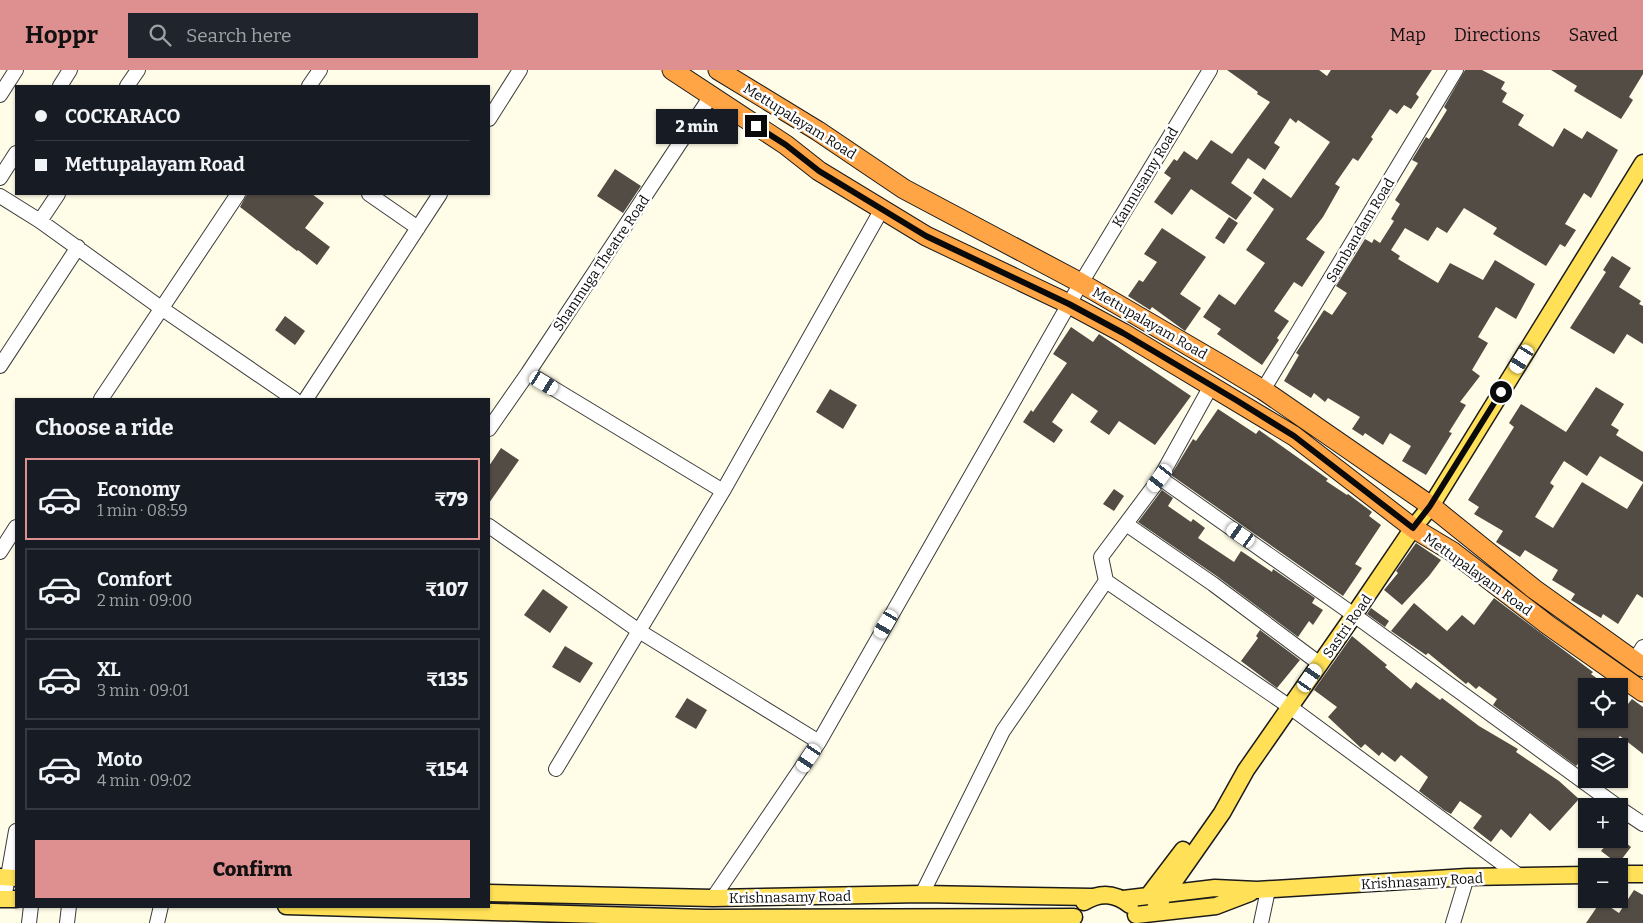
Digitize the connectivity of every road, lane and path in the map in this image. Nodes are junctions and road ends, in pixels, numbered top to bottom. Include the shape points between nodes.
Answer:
1 (15, 70) edge
2 (70, 70) edge
3 (138, 70) edge
4 (320, 70) edge
5 (520, 70) edge
6 (672, 70) edge
7 (718, 70) edge
8 (1210, 70) edge
9 (1456, 70) edge
10 (61, 85) edge
11 (129, 85) edge
12 (310, 85) edge
13 (0, 94) edge
14 (712, 96) junction
15 (490, 117) edge
16 (15, 155) edge
17 (1643, 163) edge
18 (0, 178) edge
19 (57, 195) edge
20 (237, 195) edge
21 (370, 195) edge
22 (439, 195) edge
23 (0, 196) edge
24 (882, 209) junction
25 (40, 221) junction
26 (418, 228) junction
27 (78, 247) junction
28 (1081, 283) junction
29 (1069, 304) junction
30 (160, 308) junction
31 (0, 366) edge
32 (528, 373) junction
33 (1211, 386) junction
34 (1263, 390) junction
35 (102, 398) edge
36 (293, 398) edge
37 (307, 398) edge
38 (490, 428) edge
39 (1160, 478) junction
40 (722, 491) junction
41 (1430, 506) junction
42 (1126, 524) junction
43 (490, 527) edge
44 (1413, 528) junction
45 (15, 529) edge
46 (0, 552) edge
47 (1106, 581) junction
48 (1354, 615) junction
49 (639, 631) junction
50 (1640, 658) edge
51 (1320, 664) junction
52 (1643, 692) edge
53 (1290, 707) junction
54 (819, 742) junction
55 (556, 769) dead end
56 (1246, 770) junction
57 (1606, 798) edge
58 (1628, 814) edge
59 (1643, 824) edge
60 (15, 836) edge
61 (1628, 874) edge
62 (1643, 874) edge
63 (1518, 875) junction
64 (1578, 875) edge
65 (8, 877) edge
66 (1467, 878) junction
67 (1263, 890) junction
68 (490, 893) edge
69 (922, 894) junction
70 (1165, 894) junction
71 (1148, 896) junction
72 (1092, 897) junction
73 (713, 898) junction
74 (7, 899) edge
75 (1122, 899) junction
76 (31, 908) edge
77 (68, 908) edge
78 (161, 908) edge
79 (346, 908) edge
80 (1142, 917) edge
81 (705, 920) edge
82 (1073, 920) edge
83 (29, 923) edge
84 (67, 923) edge
85 (157, 923) edge
86 (1262, 923) edge
87 (1453, 923) edge

1 - 13 street
2 - 10 street
3 - 11 street
4 - 12 street
5 - 15 street
6 - 14 highway, Mettupalayam Road
7 - 28 highway, Mettupalayam Road via 818,131 904,189
8 - 28 street, Kannusamy Road
9 - 34 street, Sambandam Road
14 - 24 highway, Mettupalayam Road via 819,171
14 - 32 street, Shanmuga Theatre Road
16 - 18 street
17 - 41 main road, Sastri Road
19 - 25 street
20 - 30 street
21 - 26 street
22 - 26 street
23 - 25 street
24 - 29 highway, Mettupalayam Road via 926,236
24 - 40 street
25 - 27 street
26 - 37 street
27 - 30 street
27 - 31 street
28 - 29 street, Kannusamy Road
28 - 34 highway, Mettupalayam Road
29 - 33 highway, Mettupalayam Road
29 - 54 street, Kannusamy Road
30 - 35 street
30 - 36 street
32 - 38 street, Shanmuga Theatre Road
32 - 40 street
33 - 39 street
33 - 44 highway, Mettupalayam Road via 1294,436
34 - 41 highway, Mettupalayam Road
39 - 42 street
39 - 48 street
40 - 49 street
41 - 44 main road, Sastri Road
41 - 50 highway, Mettupalayam Road via 1534,589
42 - 47 street via 1101,558
42 - 51 street
43 - 49 street
44 - 48 main road, Sastri Road
44 - 52 highway, Mettupalayam Road via 1453,552
45 - 46 street
47 - 53 street
47 - 69 street via 1003,730
48 - 51 main road, Sastri Road
48 - 57 street
49 - 54 street
49 - 55 street
51 - 53 main road, Sastri Road
53 - 56 main road, Sastri Road
53 - 63 street
54 - 73 street, Kannusamy Road
56 - 70 main road, Sastri Road via 1222,813
56 - 71 main road, Sastri Road via 1226,791
58 - 59 street
60 - 65 street
61 - 62 main road
63 - 64 main road, Krishnasamy Road
63 - 66 main road, Krishnasamy Road
65 - 74 street
66 - 67 main road, Krishnasamy Road
66 - 87 street
67 - 70 main road, Krishnasamy Road via 1215,888
67 - 80 main road, Krishnasamy Road via 1216,906
67 - 86 street
68 - 73 main road, Krishnasamy Road
69 - 72 main road, Krishnasamy Road
69 - 73 main road, Krishnasamy Road
70 - 71 main road, Krishnasamy Road
70 - 80 main road, Sastri Road
71 - 75 main road, Krishnasamy Road
72 - 75 main road, Krishnasamy Road via 1102,894
72 - 82 main road via 1078,908
75 - 80 main road
76 - 83 street
77 - 84 street
78 - 85 street
79 - 81 main road
81 - 82 main road

